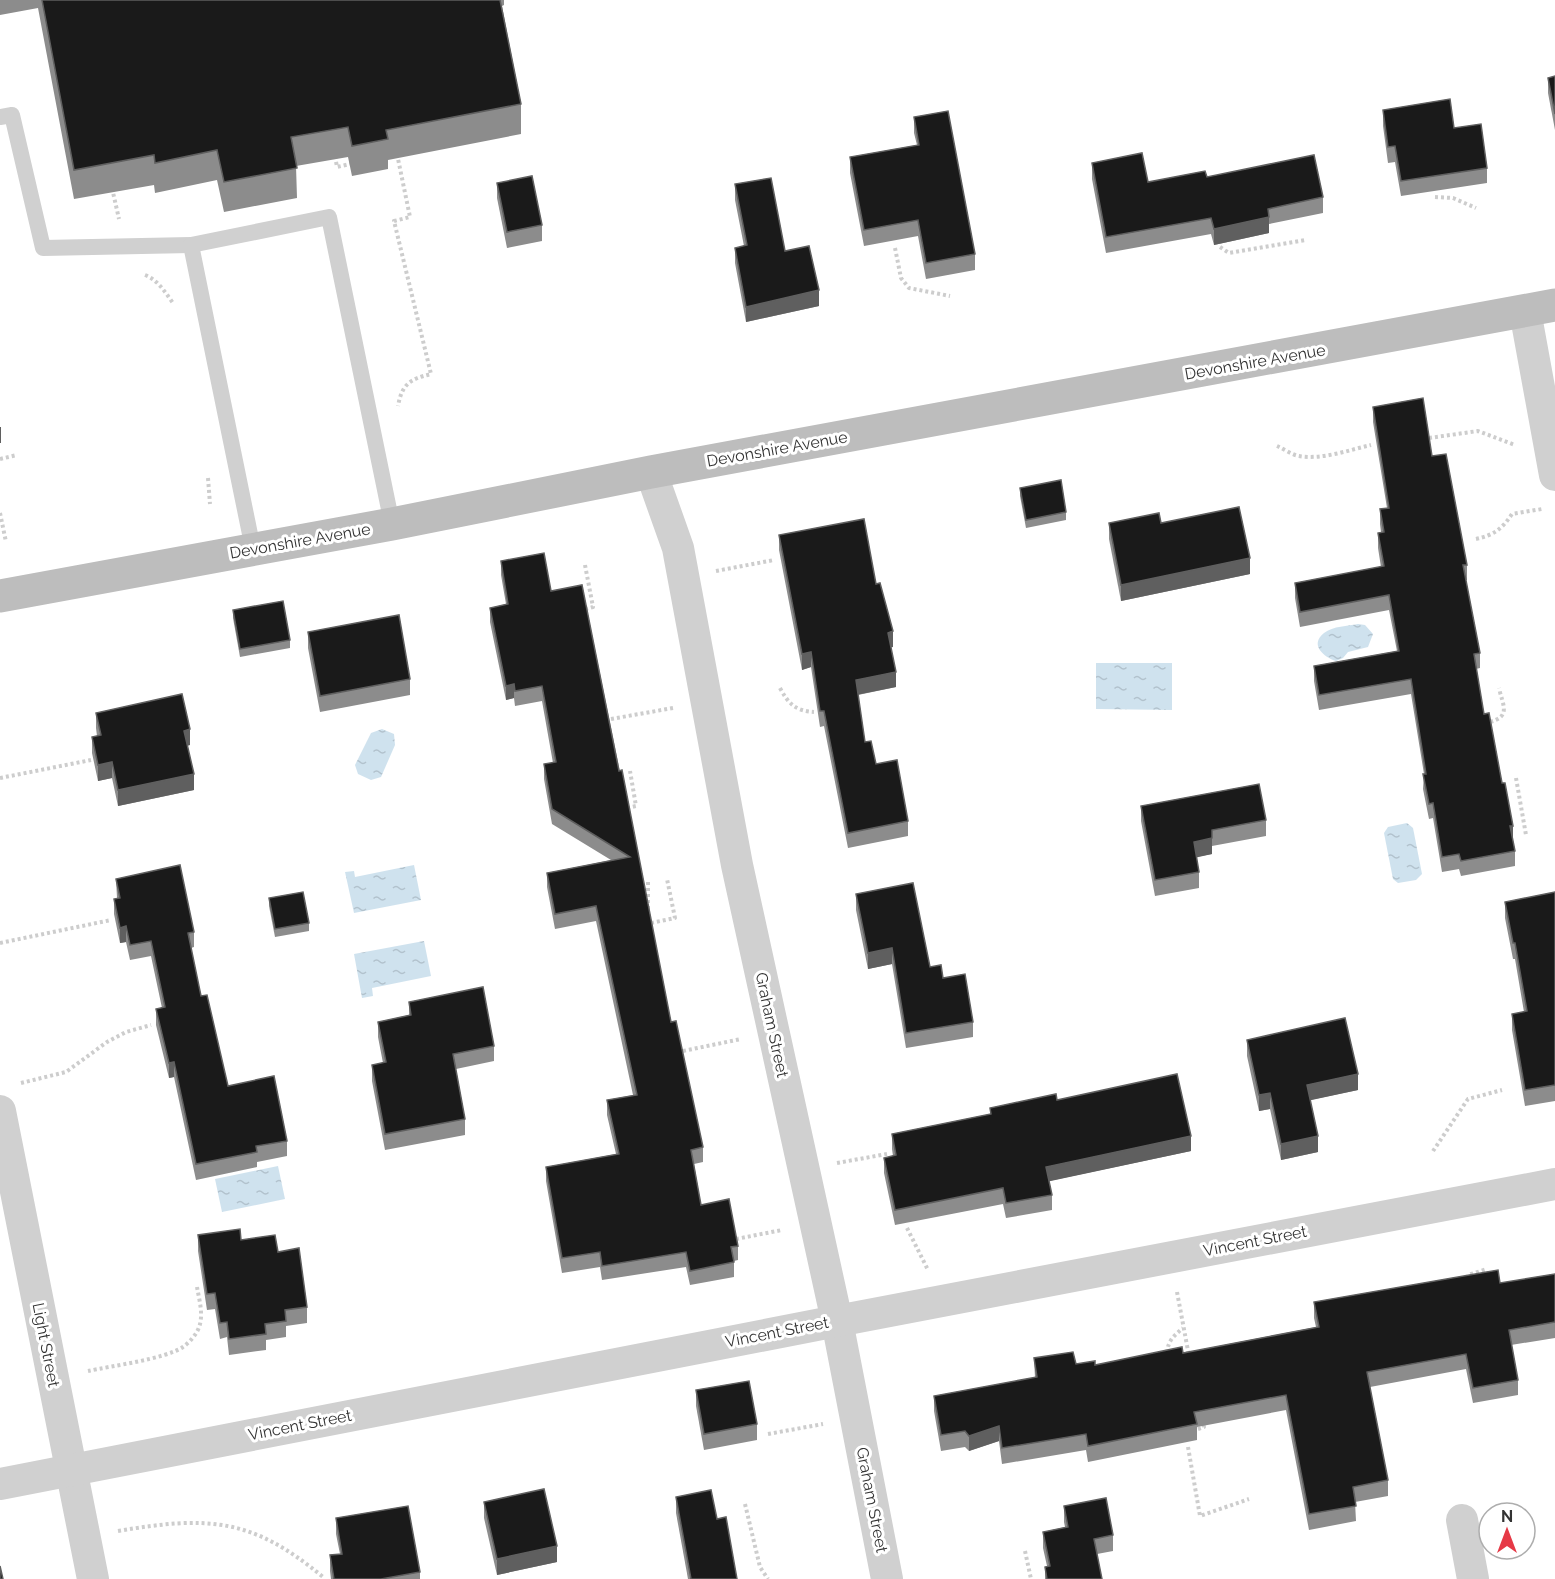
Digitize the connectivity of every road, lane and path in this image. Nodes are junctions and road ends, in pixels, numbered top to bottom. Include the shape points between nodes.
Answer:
1 (0, 117) edge
2 (333, 150) edge
3 (387, 156) edge
4 (357, 162) edge
5 (111, 182) edge
6 (1435, 197) dead end
7 (1476, 208) dead end
8 (1305, 240) dead end
9 (191, 245) junction
10 (125, 247) junction
11 (1220, 247) edge
12 (895, 249) dead end
13 (950, 296) dead end
14 (174, 304) dead end
15 (1540, 308) edge
16 (395, 415) dead end
17 (1429, 438) edge
18 (1548, 440) junction
19 (1371, 445) dead end
20 (1277, 446) dead end
21 (17, 455) dead end
22 (0, 459) edge
23 (206, 468) dead end
24 (651, 472) junction
25 (1555, 475) edge
26 (210, 504) dead end
27 (1544, 508) dead end
28 (0, 513) edge
29 (392, 524) junction
30 (1476, 539) dead end
31 (6, 542) dead end
32 (253, 549) junction
33 (774, 560) dead end
34 (585, 565) dead end
35 (684, 578) junction
36 (0, 597) edge
37 (586, 609) edge
38 (780, 687) dead end
39 (1499, 687) dead end
40 (675, 707) dead end
41 (814, 712) dead end
42 (612, 718) dead end
43 (1490, 722) edge
44 (91, 760) edge
45 (630, 771) dead end
46 (0, 778) edge
47 (1516, 778) dead end
48 (627, 808) edge
49 (1527, 835) dead end
50 (667, 879) dead end
51 (648, 882) dead end
52 (648, 909) edge
53 (111, 920) dead end
54 (651, 923) edge
55 (0, 943) edge
56 (151, 1025) dead end
57 (751, 1037) dead end
58 (683, 1051) edge
59 (21, 1083) dead end
60 (1502, 1090) dead end
61 (0, 1111) edge
62 (1433, 1151) dead end
63 (887, 1154) dead end
64 (804, 1169) junction
65 (1555, 1184) edge
66 (789, 1228) dead end
67 (907, 1228) dead end
68 (736, 1239) edge
69 (1170, 1257) junction
70 (1487, 1269) edge
71 (1464, 1281) edge
72 (197, 1287) dead end
73 (948, 1300) junction
74 (837, 1321) junction
75 (1184, 1328) junction
76 (1167, 1353) edge
77 (1190, 1361) edge
78 (78, 1373) dead end
79 (1201, 1416) edge
80 (827, 1423) dead end
81 (1198, 1429) edge
82 (768, 1434) dead end
83 (1188, 1446) edge
84 (72, 1470) junction
85 (0, 1484) edge
86 (1250, 1499) dead end
87 (745, 1504) dead end
88 (1462, 1520) dead end
89 (108, 1532) dead end
90 (1025, 1551) dead end
91 (323, 1577) dead end
92 (93, 1579) edge
93 (768, 1579) edge
94 (887, 1579) edge
95 (1031, 1579) edge
96 (1473, 1579) edge

1 - 10 lane via 12,115 43,248
2 - 4 path via 337,167
3 - 16 path via 397,154 410,217 394,220 431,374 414,378 401,391
5 - 10 path
6 - 7 path via 1453,198
8 - 11 path via 1229,253
9 - 10 lane
9 - 29 lane via 329,218
9 - 32 lane
10 - 14 path via 130,273 149,276
12 - 13 path via 901,278 909,288
15 - 18 street
15 - 24 main road, Devonshire Avenue
17 - 18 path via 1478,431 1512,444
18 - 25 street
19 - 20 path via 1303,456
21 - 22 path
23 - 26 path
24 - 29 main road, Devonshire Avenue
24 - 35 street, Graham Street via 678,548
27 - 30 path via 1512,514 1502,529
28 - 31 path
29 - 32 main road, Devonshire Avenue
32 - 36 main road, Devonshire Avenue
33 - 35 path
34 - 37 path via 593,607
35 - 64 street, Graham Street via 737,865
38 - 41 path via 789,704 804,712
39 - 43 path via 1503,715
40 - 42 path
44 - 46 path
45 - 48 path via 636,806
47 - 49 path
50 - 54 path via 675,918
51 - 52 path
53 - 55 path
56 - 59 path via 106,1042 66,1072
57 - 58 path
60 - 62 path via 1468,1099
61 - 84 street, Light Street
63 - 64 path
64 - 74 street, Graham Street
65 - 69 street, Vincent Street
66 - 68 path
67 - 73 path
69 - 73 street, Vincent Street
69 - 75 path
70 - 71 path via 1468,1275
72 - 78 path via 200,1325 183,1347
73 - 74 street, Vincent Street
74 - 84 street, Vincent Street
74 - 94 street, Graham Street
75 - 76 path via 1173,1336
75 - 77 path
79 - 81 path via 1204,1427
80 - 82 path
83 - 86 path via 1200,1516
84 - 85 street, Vincent Street
84 - 92 street, Light Street
87 - 93 path via 760,1568
88 - 96 street
89 - 91 path via 184,1522 216,1523 276,1543
90 - 95 path

